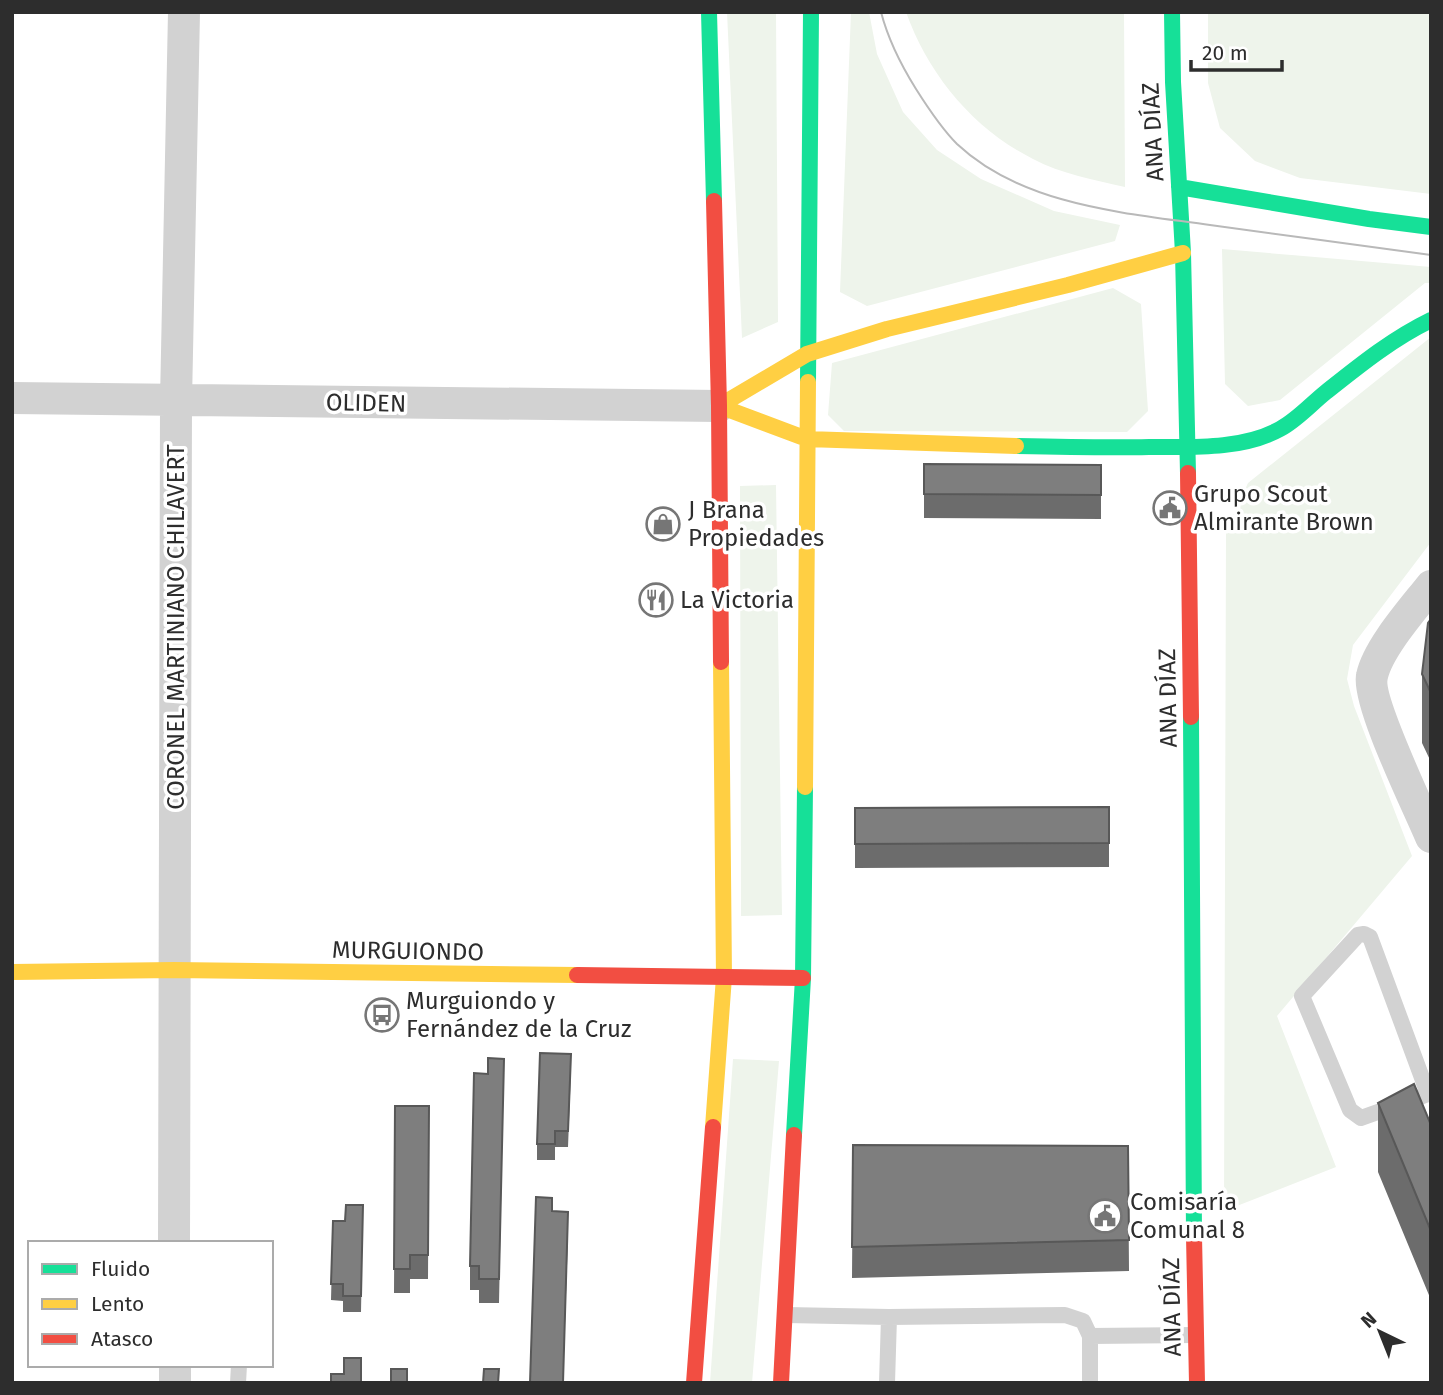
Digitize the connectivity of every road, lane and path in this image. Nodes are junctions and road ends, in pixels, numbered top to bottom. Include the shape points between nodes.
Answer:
1 (184, 12) edge
2 (709, 12) edge
3 (811, 12) edge
4 (1172, 12) edge
5 (1179, 187) junction
6 (1431, 227) edge
7 (1184, 253) junction
8 (1431, 320) edge
9 (807, 354) junction
10 (12, 398) edge
11 (176, 401) junction
12 (719, 406) junction
13 (807, 439) junction
14 (1188, 447) junction
15 (1431, 586) edge
16 (1431, 837) edge
17 (174, 970) junction
18 (12, 972) edge
19 (724, 977) junction
20 (803, 978) junction
21 (1429, 1093) edge
22 (174, 1241) edge
23 (786, 1315) junction
24 (889, 1317) junction
25 (1195, 1335) junction
26 (1090, 1336) junction
27 (694, 1383) edge
28 (781, 1383) edge
29 (887, 1383) edge
30 (1090, 1383) edge
31 (1197, 1383) edge

1 - 11 street, CORONEL MARTINIANO CHILAVERT
2 - 12 street
3 - 9 street
4 - 5 street, ANA DÍAZ
5 - 6 street
5 - 7 street, ANA DÍAZ
7 - 9 street
7 - 14 street, ANA DÍAZ
8 - 14 street via 1366,360 1282,428 1240,442
9 - 12 street
9 - 13 street
10 - 11 street, OLIDEN
11 - 12 street, OLIDEN
11 - 17 street, CORONEL MARTINIANO CHILAVERT
12 - 13 street
12 - 19 street
13 - 14 street via 999,447
13 - 20 street
14 - 25 street, ANA DÍAZ
15 - 16 street via 1387,645 1371,677 1376,707
17 - 18 street, MURGUIONDO
17 - 19 street, MURGUIONDO
17 - 22 street, CORONEL MARTINIANO CHILAVERT
19 - 20 street, MURGUIONDO
19 - 27 street
20 - 23 street
21 - 21 lane via 1361,1118 1350,1110 1302,996 1358,935 1370,937
23 - 24 lane
23 - 28 street
24 - 26 lane via 1065,1315 1083,1321
24 - 29 lane
25 - 26 lane
25 - 31 street, ANA DÍAZ
26 - 30 lane

